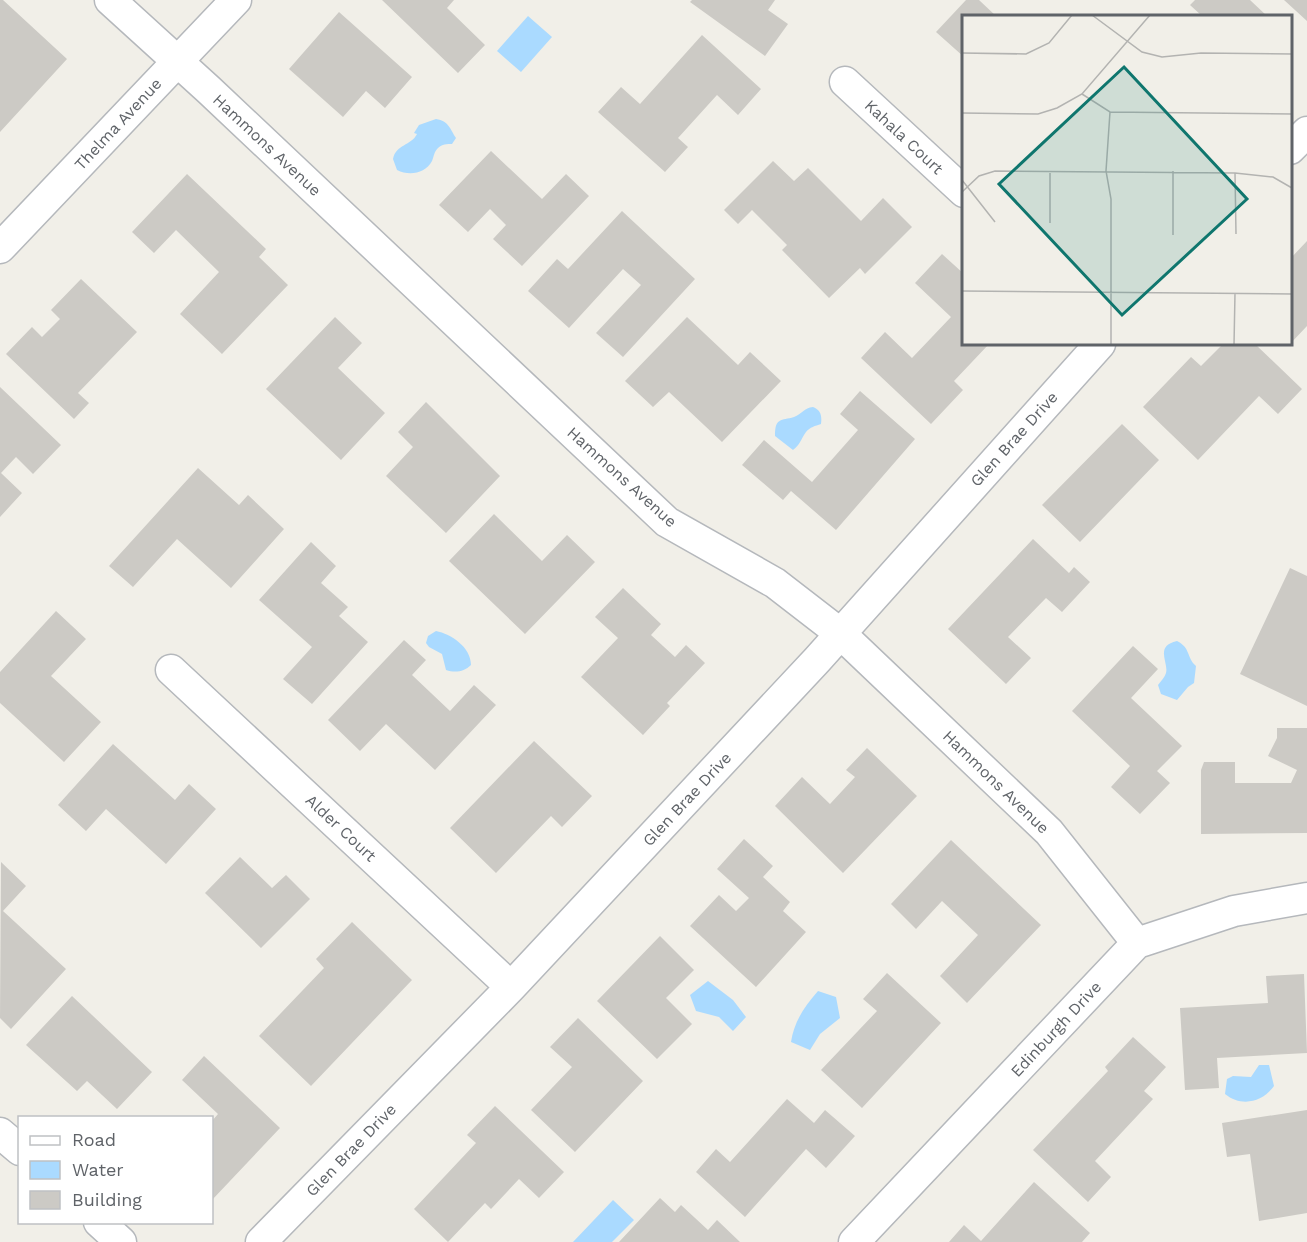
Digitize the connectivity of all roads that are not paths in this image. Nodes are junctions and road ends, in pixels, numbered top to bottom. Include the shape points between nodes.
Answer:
1 (110, 0) edge
2 (236, 0) edge
3 (177, 61) junction
4 (845, 82) dead end
5 (1307, 132) edge
6 (1292, 146) edge
7 (962, 191) edge
8 (0, 248) edge
9 (1099, 345) edge
10 (841, 634) junction
11 (171, 670) dead end
12 (1307, 898) edge
13 (1137, 943) junction
14 (512, 987) junction
15 (0, 1133) edge
16 (18, 1148) edge
17 (101, 1224) edge
18 (121, 1242) edge
19 (261, 1242) edge
20 (854, 1242) edge

1 - 3 street, Hammons Avenue
2 - 3 street, Thelma Avenue
3 - 8 street, Thelma Avenue
3 - 10 street, Hammons Avenue via 667,522 775,583
4 - 7 street, Kahala Court
5 - 6 street
9 - 10 street, Glen Brae Drive
10 - 13 street, Hammons Avenue via 1049,832
10 - 14 street, Glen Brae Drive
11 - 14 street, Alder Court
12 - 13 street, Edinburgh Drive via 1234,911
13 - 20 street, Edinburgh Drive
14 - 19 street, Glen Brae Drive
15 - 16 street
17 - 18 street

